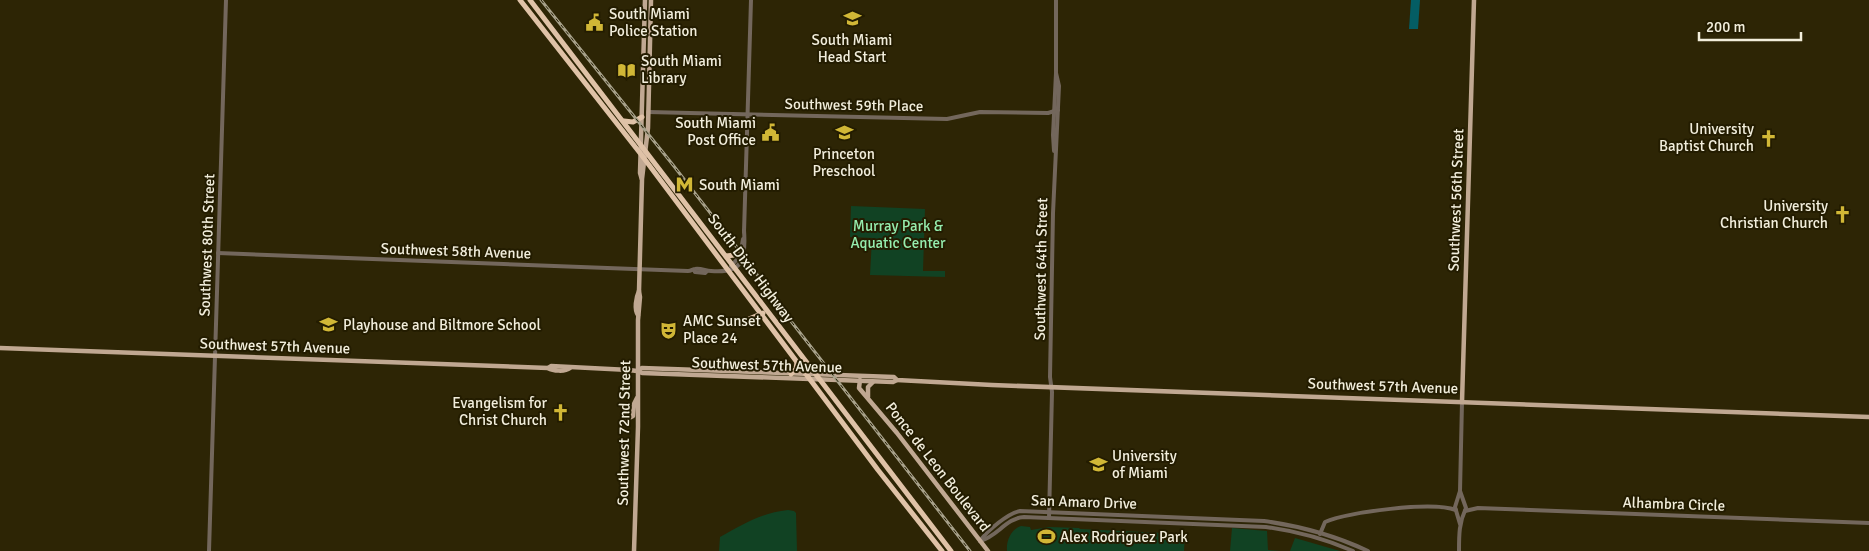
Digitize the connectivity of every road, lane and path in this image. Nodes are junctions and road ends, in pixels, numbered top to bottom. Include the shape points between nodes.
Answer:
1 (226, 0) edge
2 (520, 0) edge
3 (530, 0) edge
4 (645, 0) edge
5 (651, 0) edge
6 (751, 0) edge
7 (1056, 0) edge
8 (1474, 0) edge
9 (538, 10) junction
10 (537, 22) junction
11 (550, 26) junction
12 (643, 103) junction
13 (1056, 111) junction
14 (648, 112) junction
15 (748, 114) junction
16 (642, 117) junction
17 (624, 121) junction
18 (641, 142) junction
19 (646, 150) junction
20 (640, 153) junction
21 (645, 160) junction
22 (642, 180) junction
23 (744, 230) junction
24 (742, 248) junction
25 (218, 253) junction
26 (726, 256) junction
27 (735, 266) junction
28 (639, 269) junction
29 (728, 270) junction
30 (752, 301) junction
31 (761, 313) junction
32 (749, 318) junction
33 (774, 319) junction
34 (766, 321) junction
35 (0, 348) edge
36 (214, 356) junction
37 (797, 362) junction
38 (638, 370) junction
39 (750, 371) junction
40 (769, 372) junction
41 (791, 374) junction
42 (757, 377) junction
43 (809, 377) junction
44 (818, 377) junction
45 (881, 377) junction
46 (896, 380) junction
47 (859, 381) junction
48 (874, 382) junction
49 (1051, 386) junction
50 (638, 396) junction
51 (868, 398) junction
52 (1462, 402) junction
53 (1869, 416) edge
54 (627, 419) dead end
55 (876, 454) junction
56 (878, 470) junction
57 (892, 475) junction
58 (1460, 491) junction
59 (1457, 503) junction
60 (1465, 503) junction
61 (916, 506) junction
62 (1445, 507) junction
63 (1478, 508) junction
64 (1456, 511) junction
65 (1049, 512) junction
66 (1464, 512) junction
67 (1049, 518) junction
68 (918, 520) junction
69 (1869, 523) edge
70 (1460, 524) junction
71 (931, 525) junction
72 (1320, 532) junction
73 (1319, 538) junction
74 (980, 541) junction
75 (209, 551) edge
76 (634, 551) edge
77 (942, 551) edge
78 (952, 551) edge
79 (988, 551) edge
80 (1353, 551) edge
81 (1368, 551) edge
82 (1459, 551) edge

1 - 25 street, Southwest 80th Street
2 - 10 highway, South Dixie Highway
3 - 9 highway, South Dixie Highway
4 - 12 main road, Southwest 72nd Street
5 - 14 main road, Southwest 72nd Street
6 - 15 street
7 - 13 street, Southwest 64th Street
8 - 52 main road, Southwest 56th Street
9 - 10 highway
9 - 11 highway, South Dixie Highway
10 - 11 highway
10 - 20 highway, South Dixie Highway
11 - 17 highway, South Dixie Highway
12 - 14 main road
12 - 16 main road, Southwest 72nd Street
13 - 15 street, Southwest 59th Place via 977,112 947,119
13 - 49 street, Southwest 64th Street via 1053,138
14 - 15 street, Southwest 59th Place
14 - 19 main road, Southwest 72nd Street
15 - 23 street
16 - 17 highway via 633,122
16 - 18 main road, Southwest 72nd Street
17 - 18 highway, South Dixie Highway
18 - 19 highway, South Dixie Highway
18 - 20 main road, Southwest 72nd Street
19 - 21 main road, Southwest 72nd Street
19 - 26 highway, South Dixie Highway
20 - 21 highway, South Dixie Highway
20 - 22 main road, Southwest 72nd Street
21 - 22 main road, Southwest 72nd Street
21 - 29 highway, South Dixie Highway
22 - 28 main road, Southwest 72nd Street
23 - 24 street
23 - 27 street via 744,255
24 - 26 highway via 735,255
24 - 27 street
25 - 28 street, Southwest 58th Avenue
25 - 36 street, Southwest 80th Street
26 - 27 highway, South Dixie Highway
27 - 29 street, Southwest 58th Avenue
27 - 33 highway, South Dixie Highway
28 - 29 street, Southwest 58th Avenue
28 - 38 main road, Southwest 72nd Street
29 - 30 highway, South Dixie Highway
30 - 31 highway, South Dixie Highway
30 - 32 highway
31 - 32 highway
31 - 33 highway
31 - 34 highway, South Dixie Highway
32 - 34 highway
33 - 44 highway, South Dixie Highway
34 - 37 highway, South Dixie Highway
35 - 36 main road, Southwest 57th Avenue
36 - 38 main road, Southwest 57th Avenue
36 - 75 street, Southwest 80th Street
37 - 41 highway
37 - 43 highway, South Dixie Highway
38 - 39 main road, Southwest 57th Avenue
38 - 42 main road, Southwest 57th Avenue via 642,373
38 - 50 main road, Southwest 72nd Street
39 - 40 main road, Southwest 57th Avenue
39 - 42 main road
40 - 41 main road, Southwest 57th Avenue
40 - 42 main road
41 - 43 main road, Southwest 57th Avenue
42 - 43 main road, Southwest 57th Avenue
43 - 44 main road, Southwest 57th Avenue
43 - 56 highway, South Dixie Highway
44 - 45 main road, Southwest 57th Avenue
44 - 47 main road, Southwest 57th Avenue
44 - 55 highway, South Dixie Highway
45 - 46 main road, Southwest 57th Avenue
45 - 47 main road
46 - 48 main road, Southwest 57th Avenue
46 - 49 main road, Southwest 57th Avenue
47 - 48 main road, Southwest 57th Avenue
47 - 51 main road, Ponce de Leon Boulevard via 859,388
48 - 51 main road, Ponce de Leon Boulevard via 868,387
49 - 52 main road, Southwest 57th Avenue
49 - 65 street, Southwest 64th Street
50 - 54 main road via 633,416
50 - 76 main road, Southwest 72nd Street
51 - 74 main road, Ponce de Leon Boulevard
52 - 53 main road, Southwest 57th Avenue
52 - 58 street
55 - 56 highway
55 - 57 highway, South Dixie Highway
56 - 57 highway
56 - 68 highway, South Dixie Highway
57 - 61 highway, South Dixie Highway
58 - 59 street
58 - 60 street
59 - 60 street, Alhambra Circle
59 - 62 street
59 - 64 street
60 - 63 street, Alhambra Circle
60 - 66 street
61 - 68 highway
61 - 71 highway, South Dixie Highway
62 - 64 street
62 - 72 street via 1391,510 1342,518 1325,522
63 - 66 street, Alhambra Circle
63 - 69 street, Alhambra Circle
64 - 66 street, Alhambra Circle
64 - 70 street
65 - 67 street, Southwest 64th Street
65 - 72 street, San Amaro Drive via 1264,521
65 - 74 street, San Amaro Drive via 1013,513
66 - 70 street
67 - 73 street, San Amaro Drive via 1266,527
67 - 74 street, San Amaro Drive via 1016,518 987,540
68 - 71 highway
68 - 77 highway, South Dixie Highway
70 - 82 street
71 - 78 highway, South Dixie Highway
72 - 73 street
72 - 81 street, San Amaro Drive
73 - 80 street, San Amaro Drive
74 - 79 main road, Ponce de Leon Boulevard

